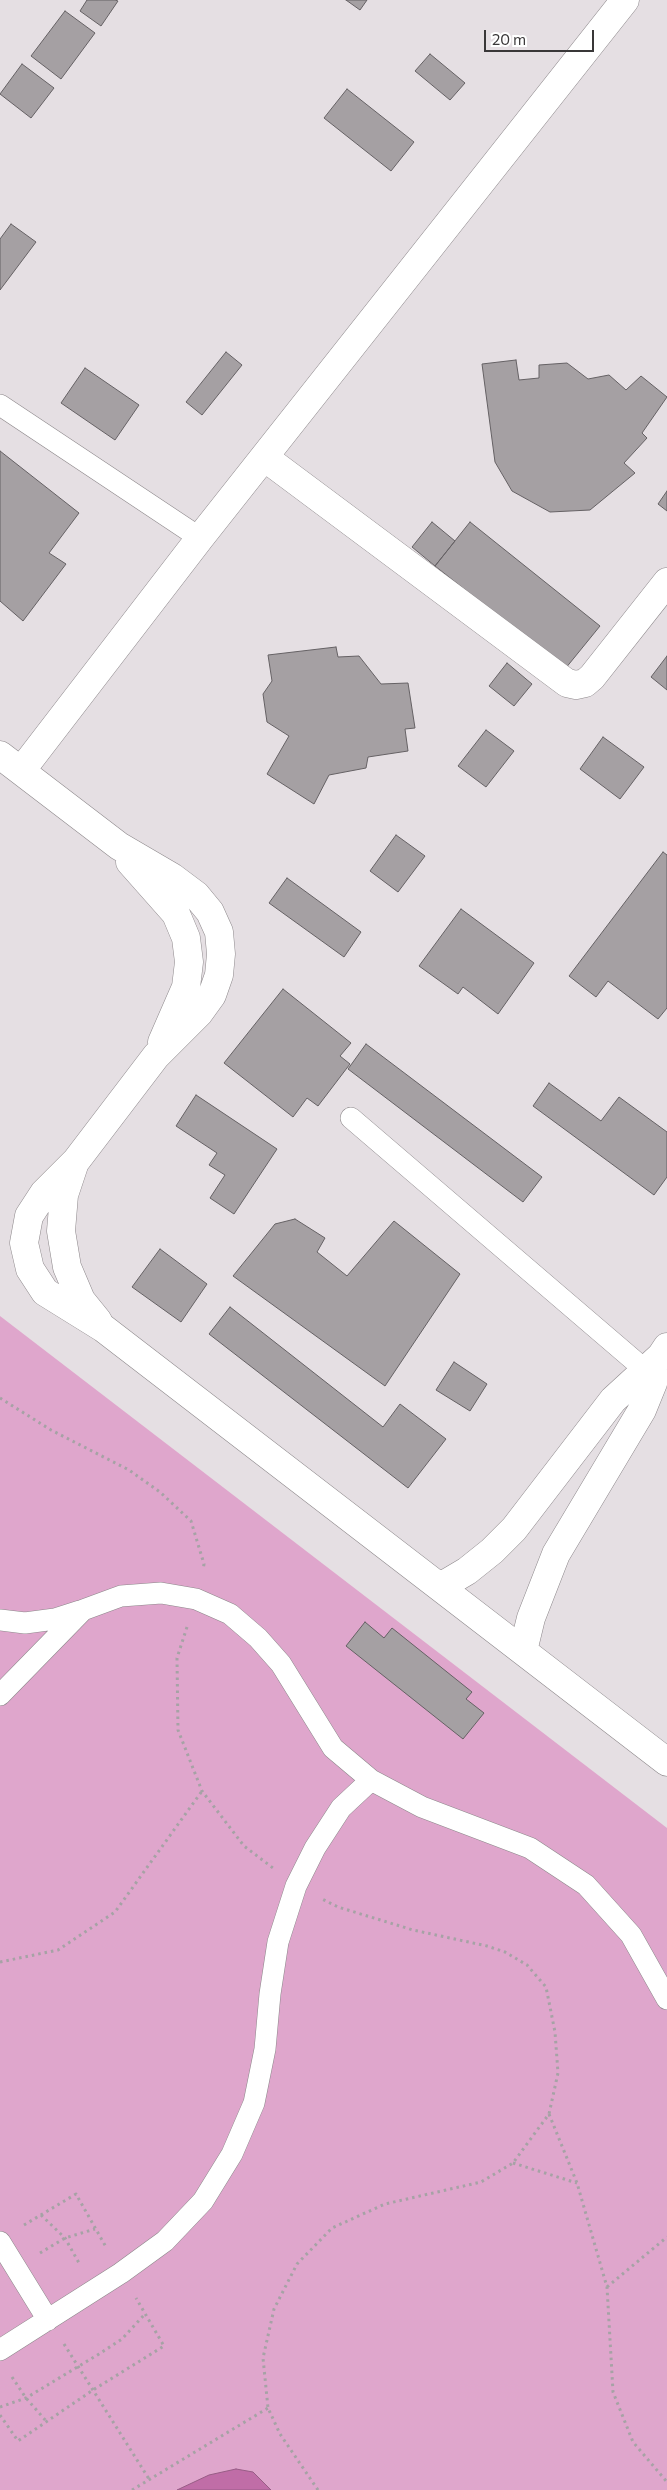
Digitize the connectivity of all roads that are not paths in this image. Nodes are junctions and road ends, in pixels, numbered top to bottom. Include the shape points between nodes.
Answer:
1 (625, 0) edge
2 (0, 405) edge
3 (264, 457) junction
4 (200, 538) junction
5 (667, 582) edge
6 (10, 763) edge
7 (351, 1118) dead end
8 (76, 1161) junction
9 (104, 1328) junction
10 (657, 1357) edge
11 (440, 1587) junction
12 (83, 1610) junction
13 (0, 1620) edge
14 (522, 1651) junction
15 (0, 1695) edge
16 (667, 1762) edge
17 (371, 1780) junction
18 (667, 1999) edge
19 (8, 2236) edge
20 (48, 2320) junction
21 (0, 2350) edge

1 - 3 street
2 - 4 lane
3 - 4 street
3 - 5 street via 567,683 585,683 592,677
4 - 6 street
6 - 8 street via 119,846 176,914 186,938 189,962 186,986 156,1056
7 - 10 lane
8 - 9 street via 64,1195 61,1231 65,1258 81,1300
8 - 9 street via 44,1193 29,1216 24,1242 30,1269 45,1292
9 - 11 street
10 - 11 street via 613,1400 514,1529 473,1566
10 - 14 street via 653,1383 642,1410 556,1554
11 - 14 street
12 - 13 lane via 55,1620 25,1623
12 - 15 lane
12 - 17 lane via 120,1596 161,1593 196,1599 230,1614 282,1664 334,1748
14 - 16 street
17 - 18 lane via 422,1807 530,1848 586,1885 631,1935
17 - 20 lane via 341,1808 315,1848 296,1886 278,1942 265,2049 254,2102 232,2154 203,2201 165,2241
19 - 20 lane via 17,2270
20 - 21 lane

